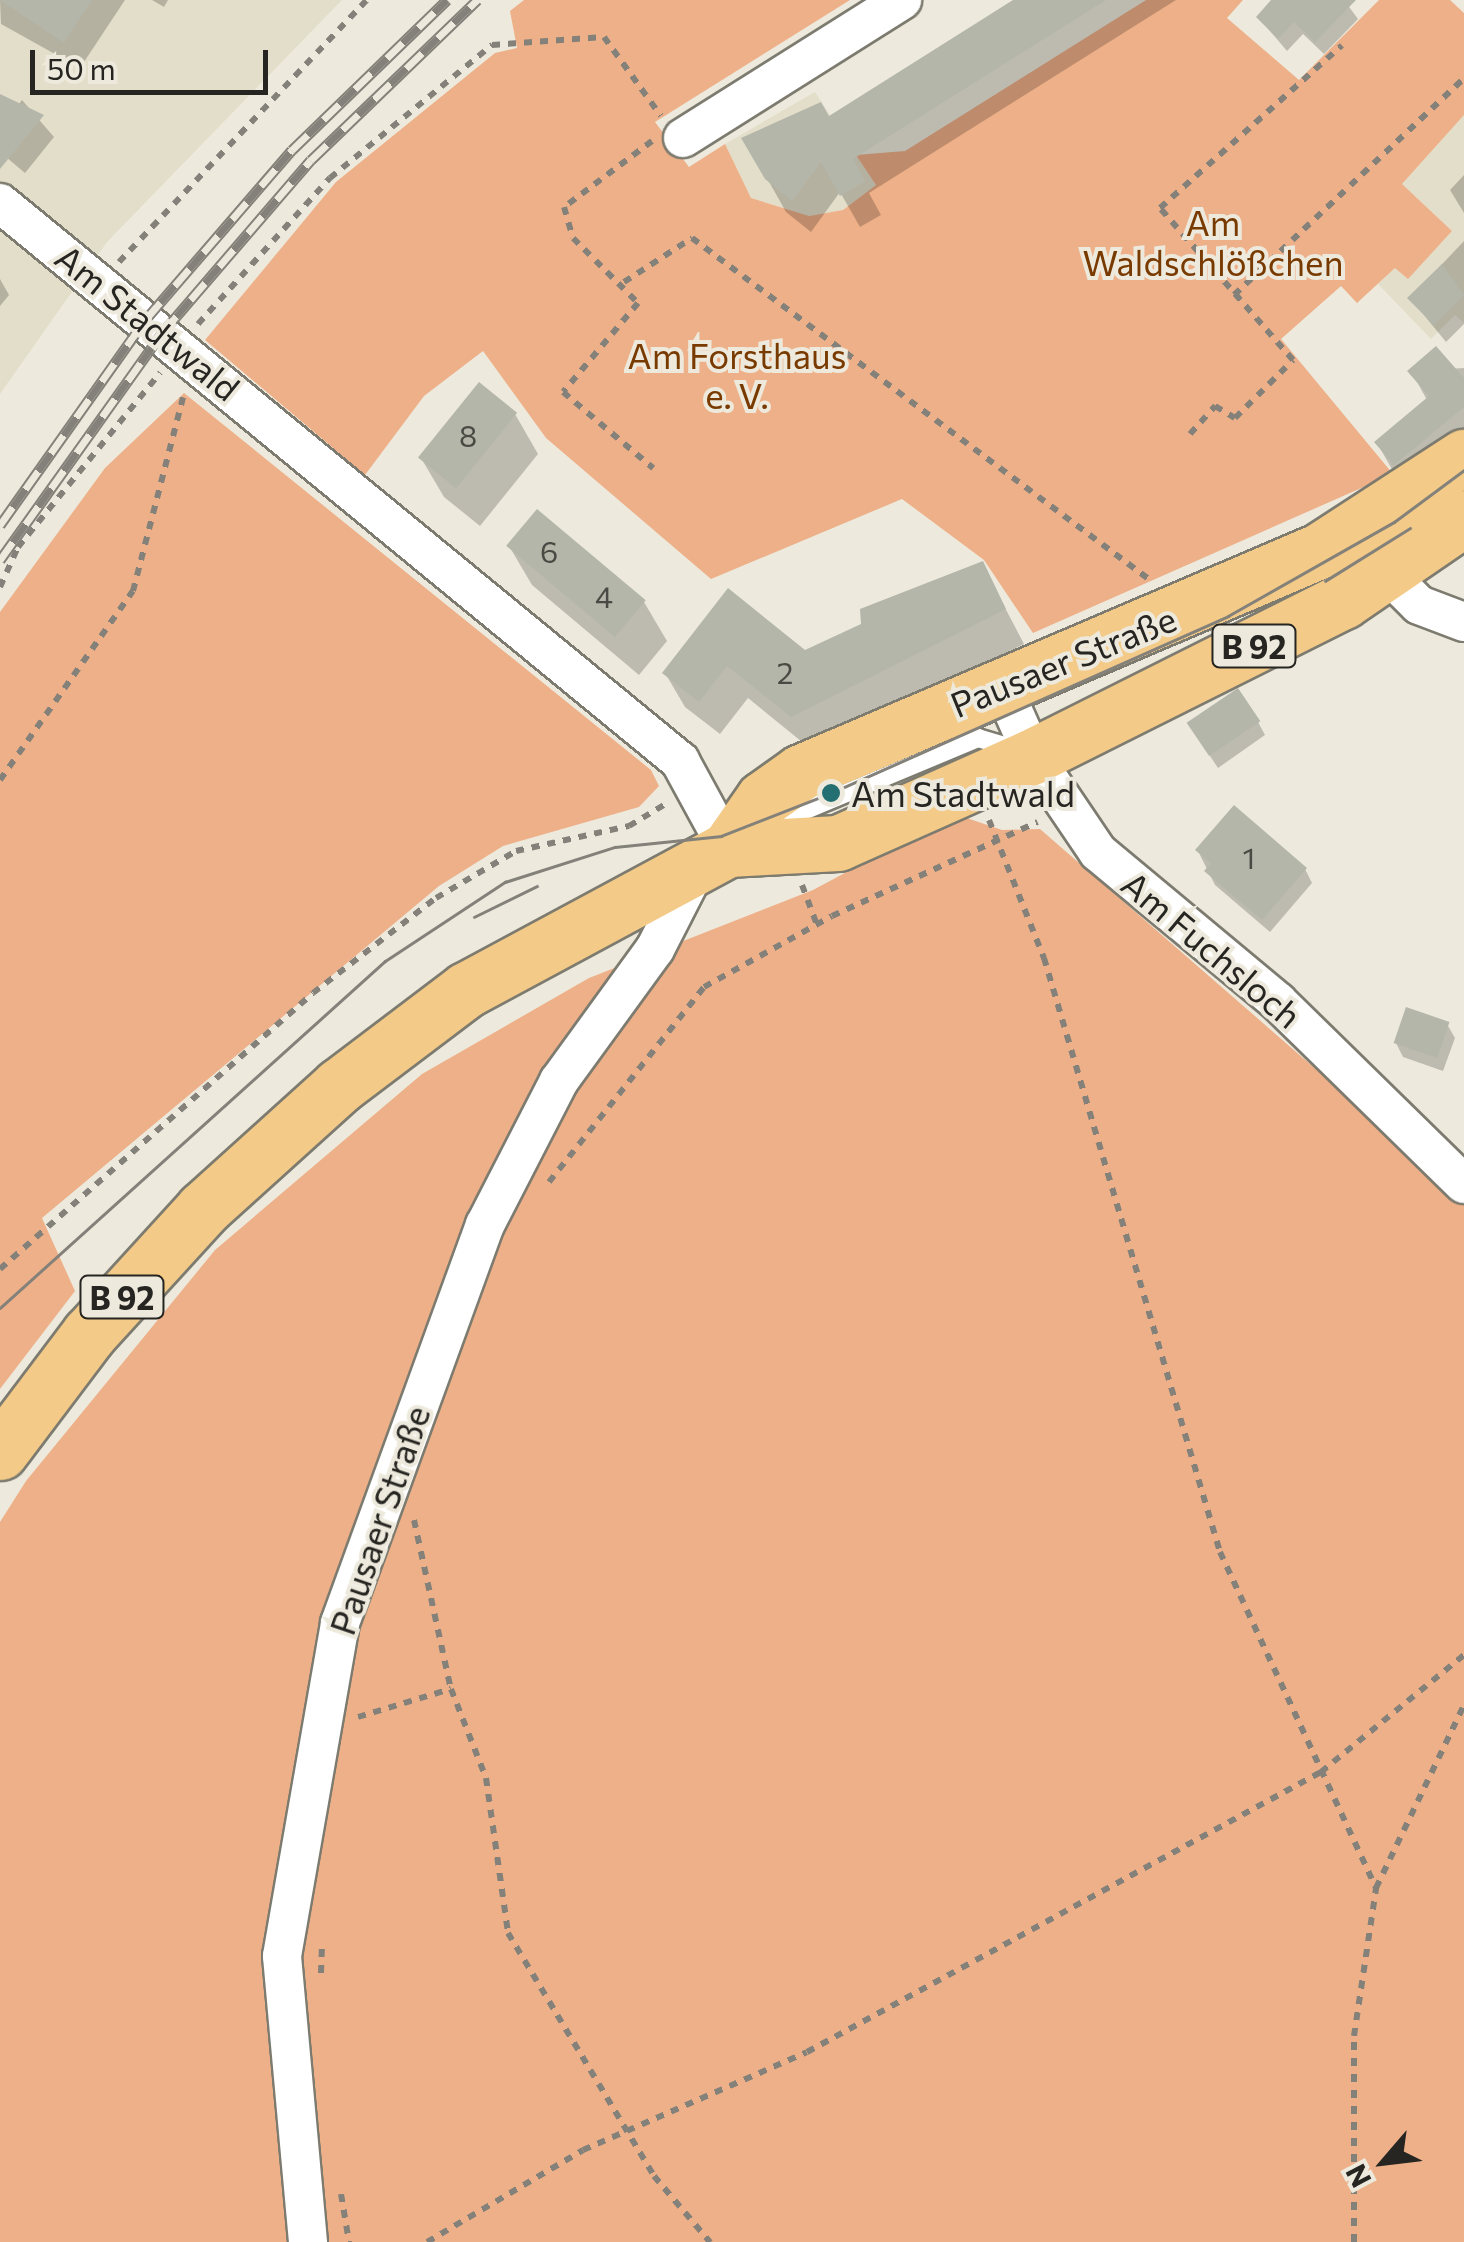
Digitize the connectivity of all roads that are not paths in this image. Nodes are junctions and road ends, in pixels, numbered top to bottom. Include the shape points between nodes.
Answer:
1 (902, 0) edge
2 (678, 131) road end
3 (0, 203) edge
4 (1464, 457) edge
5 (1464, 518) edge
6 (1387, 573) junction
7 (1464, 622) edge
8 (1001, 684) junction
9 (978, 738) junction
10 (1033, 756) junction
11 (714, 856) junction
12 (1464, 1184) edge
13 (0, 1452) edge
14 (308, 2242) edge

1 - 2 street
3 - 11 street, Am Stadtwald via 680,761 696,786
4 - 8 main road, Pausaer Straße / B 92 via 1362,528 1184,611
5 - 6 main road, Pausaer Straße / B 92
6 - 7 street via 1419,605
6 - 10 main road, Pausaer Straße / B 92
8 - 9 lane
8 - 10 street, Am Fuchsloch
8 - 11 main road, Pausaer Straße / B 92 via 801,772 764,799
9 - 10 lane
9 - 11 lane
10 - 11 main road, Pausaer Straße / B 92 via 838,844
10 - 12 street, Am Fuchsloch via 1098,852 1278,1002
11 - 13 main road, Pausaer Straße / B 92 via 466,990 339,1086 203,1208 88,1334
11 - 14 street, Pausaer Straße via 559,1081 485,1225 340,1623 282,1956

